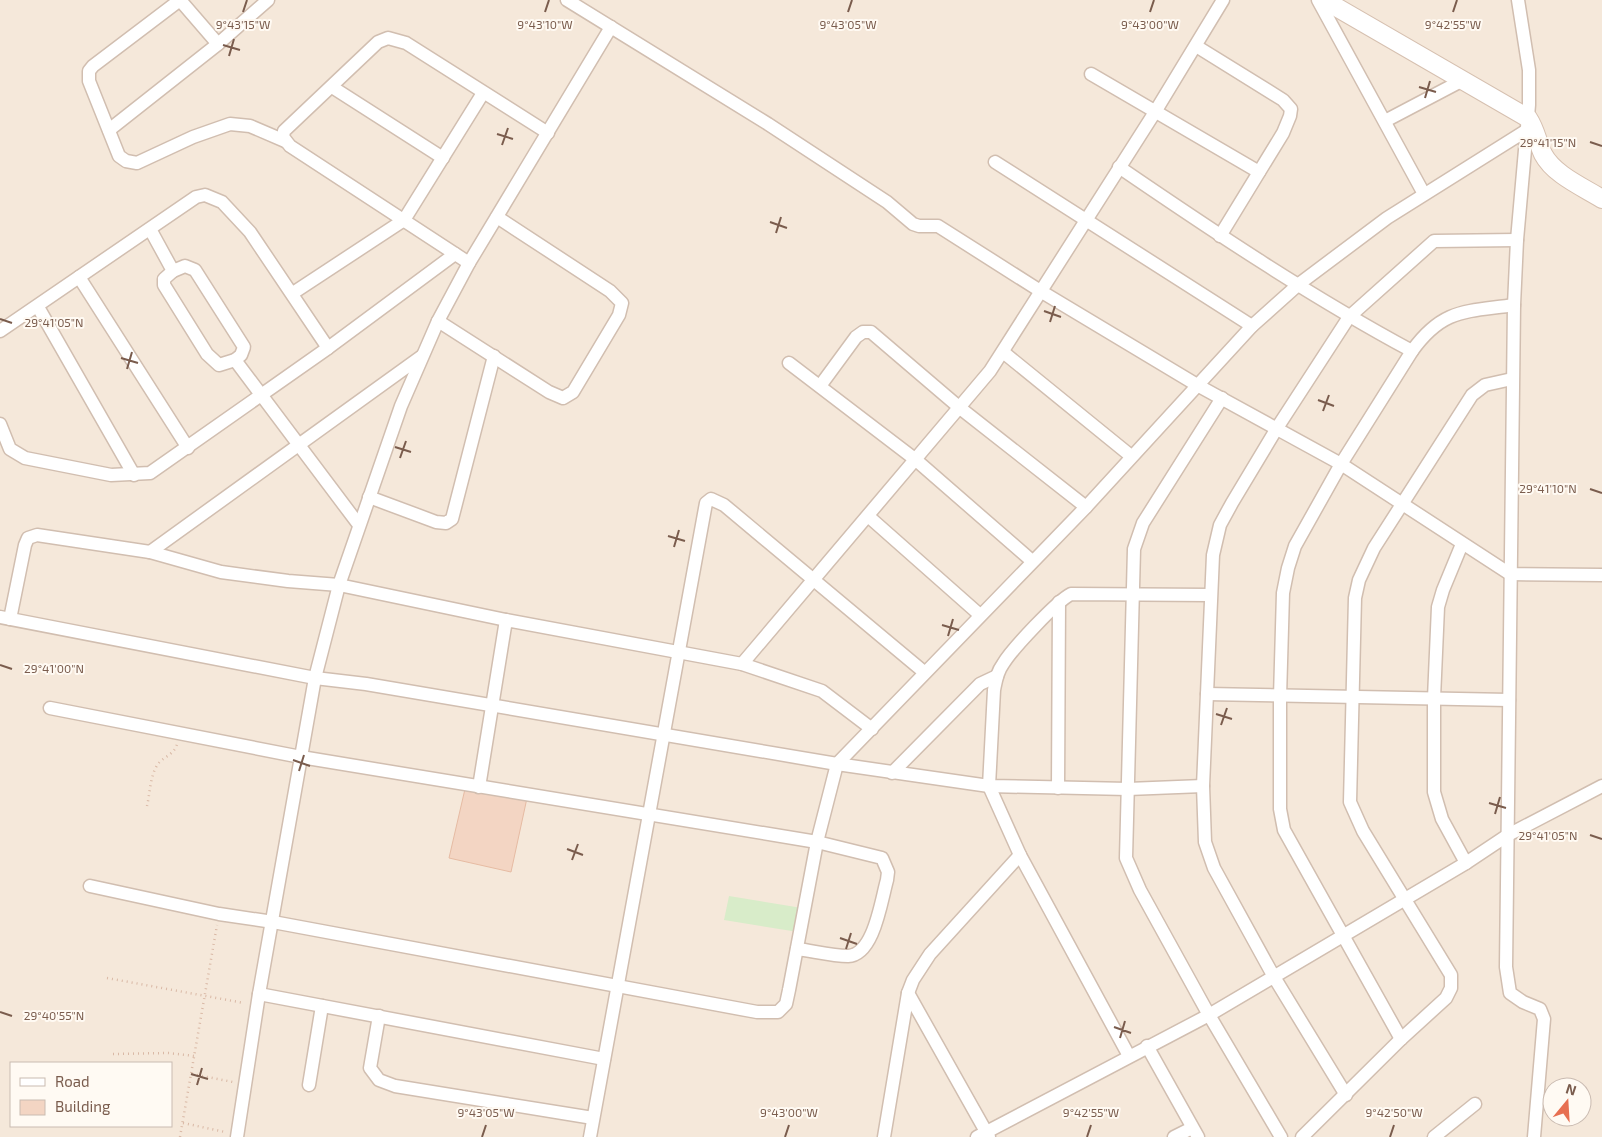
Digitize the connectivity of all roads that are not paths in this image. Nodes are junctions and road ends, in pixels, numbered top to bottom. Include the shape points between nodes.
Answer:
1 (180, 0) edge
2 (268, 0) edge
3 (567, 0) edge
4 (1223, 0) edge
5 (1318, 0) edge
6 (1324, 0) edge
7 (1518, 0) edge
8 (611, 27) junction
9 (218, 44) junction
10 (1196, 46) junction
11 (1092, 74) dead end
12 (1463, 80) junction
13 (332, 87) junction
14 (483, 93) junction
15 (1155, 112) junction
16 (1385, 122) junction
17 (1527, 124) junction
18 (109, 130) junction
19 (548, 133) junction
20 (285, 141) junction
21 (443, 158) junction
22 (995, 162) dead end
23 (1119, 167) junction
24 (1259, 172) junction
25 (1424, 194) junction
26 (1602, 199) edge
27 (498, 217) junction
28 (404, 220) junction
29 (1086, 221) junction
30 (150, 229) junction
31 (1220, 236) junction
32 (1517, 240) junction
33 (455, 254) junction
34 (469, 263) junction
35 (173, 271) junction
36 (79, 278) junction
37 (1299, 284) junction
38 (1042, 292) junction
39 (293, 294) junction
40 (1514, 305) junction
41 (38, 306) junction
42 (1349, 317) junction
43 (438, 321) junction
44 (1252, 326) junction
45 (0, 331) edge
46 (328, 348) junction
47 (1412, 350) junction
48 (1003, 352) junction
49 (422, 356) junction
50 (494, 356) junction
51 (235, 360) junction
52 (789, 362) dead end
53 (1512, 379) junction
54 (1197, 385) junction
55 (820, 386) junction
56 (262, 396) junction
57 (1222, 398) junction
58 (960, 408) junction
59 (0, 424) edge
60 (1277, 428) junction
61 (300, 445) junction
62 (188, 448) junction
63 (1131, 456) junction
64 (916, 460) junction
65 (1341, 464) junction
66 (134, 475) junction
67 (369, 497) junction
68 (1402, 504) junction
69 (1086, 507) junction
70 (868, 516) junction
71 (359, 525) junction
72 (1462, 544) junction
73 (150, 552) junction
74 (1032, 561) junction
75 (1510, 574) junction
76 (1602, 575) edge
77 (815, 580) junction
78 (339, 584) junction
79 (1132, 594) junction
80 (1210, 595) junction
81 (1059, 602) junction
82 (980, 615) junction
83 (5, 618) edge
84 (506, 620) junction
85 (678, 651) junction
86 (742, 664) junction
87 (924, 672) junction
88 (997, 676) junction
89 (315, 678) junction
90 (1207, 694) junction
91 (1280, 697) junction
92 (1352, 698) junction
93 (1434, 698) junction
94 (1509, 700) junction
95 (492, 705) junction
96 (50, 708) dead end
97 (872, 728) junction
98 (662, 735) junction
99 (301, 757) junction
100 (837, 764) junction
101 (892, 773) junction
102 (989, 786) junction
103 (1204, 786) junction
104 (1602, 786) edge
105 (479, 787) junction
106 (1058, 788) junction
107 (1128, 789) junction
108 (648, 813) junction
109 (1508, 835) junction
110 (817, 842) junction
111 (1020, 855) junction
112 (1466, 863) junction
113 (90, 886) dead end
114 (1403, 899) junction
115 (273, 922) junction
116 (1344, 935) junction
117 (797, 949) junction
118 (1274, 977) junction
119 (617, 987) junction
120 (908, 993) junction
121 (259, 1000) junction
122 (322, 1006) junction
123 (1209, 1015) junction
124 (379, 1016) junction
125 (1401, 1039) junction
126 (1147, 1046) junction
127 (1129, 1056) junction
128 (604, 1059) junction
129 (309, 1085) dead end
130 (1346, 1095) junction
131 (1475, 1104) dead end
132 (593, 1118) junction
133 (1195, 1132) edge
134 (984, 1135) edge
135 (238, 1136) edge
136 (590, 1137) edge
137 (884, 1137) edge
138 (1174, 1137) edge
139 (1281, 1137) edge
140 (1302, 1137) edge
141 (1434, 1137) edge
142 (1534, 1137) edge

1 - 9 street
1 - 18 street via 89,71 90,86
2 - 9 street
3 - 8 street
4 - 10 street
5 - 16 street
6 - 12 street
7 - 17 street via 1529,70
8 - 19 street
8 - 38 street via 768,124 887,202 913,224 938,226
9 - 18 street
10 - 15 street
10 - 24 street via 1283,100 1291,109 1283,134
11 - 15 street
12 - 16 street
12 - 17 street
13 - 14 street via 378,42 394,39 406,43
13 - 20 street via 288,125 283,134
13 - 21 street
14 - 19 street
14 - 21 street
15 - 23 street
15 - 24 street
16 - 25 street
17 - 25 street
17 - 26 street via 1536,130 1543,154 1554,169
17 - 32 street
18 - 20 street via 119,156 137,163 230,124 250,126
19 - 27 street
20 - 28 street
21 - 28 street
22 - 29 street
23 - 29 street
23 - 31 street
24 - 31 street
25 - 37 street
27 - 34 street
27 - 50 street via 610,291 619,298 622,309 567,397 549,392
28 - 33 street
28 - 39 street
29 - 38 street
29 - 44 street
30 - 35 street
30 - 36 street
30 - 39 street via 196,197 214,196 250,232
31 - 37 street
32 - 40 street
32 - 42 street via 1434,241
33 - 34 street
33 - 46 street
34 - 43 street
35 - 51 street via 185,266 195,270 244,347
35 - 51 street via 164,279 164,285 207,354 219,365
36 - 41 street
36 - 62 street
37 - 42 street
37 - 44 street
38 - 48 street
38 - 54 street
39 - 46 street
40 - 47 street via 1449,316 1425,333
40 - 53 street
41 - 45 street
41 - 66 street
42 - 47 street
42 - 60 street
43 - 49 street
43 - 50 street
44 - 54 street
46 - 56 street
47 - 65 street
48 - 58 street
48 - 63 street
49 - 61 street
49 - 67 street
50 - 67 street via 452,520 436,522
51 - 56 street
52 - 55 street
53 - 68 street via 1484,385 1472,395
53 - 75 street
54 - 57 street
54 - 63 street
55 - 58 street via 856,337 868,331 878,336
55 - 64 street
56 - 61 street
56 - 62 street
57 - 60 street
57 - 79 street via 1143,523 1134,549
58 - 64 street
58 - 69 street
59 - 66 street via 10,449 25,458 112,475
60 - 65 street
60 - 80 street via 1220,525 1212,555
61 - 71 street
61 - 73 street
62 - 66 street via 158,470
63 - 69 street
64 - 70 street
64 - 74 street
65 - 68 street
65 - 91 street via 1296,546 1288,568 1283,593
67 - 71 street
68 - 72 street
68 - 92 street via 1374,548 1359,580 1355,598
69 - 74 street
70 - 77 street
70 - 82 street
71 - 78 street
72 - 75 street
72 - 93 street via 1438,608
73 - 78 street via 221,572
73 - 83 street via 32,536 25,545
74 - 82 street
75 - 76 street
75 - 94 street
77 - 85 street via 724,505 714,499 708,500 702,514
77 - 86 street
77 - 87 street
78 - 84 street
78 - 89 street
79 - 80 street
79 - 81 street via 1078,592
79 - 107 street
80 - 90 street
81 - 88 street via 1004,662
81 - 106 street
82 - 87 street
83 - 89 street
84 - 85 street
84 - 95 street
85 - 86 street
85 - 98 street
86 - 97 street via 822,691
87 - 97 street
88 - 101 street via 980,684
88 - 102 street
89 - 95 street
89 - 99 street
90 - 91 street
90 - 103 street
91 - 92 street
91 - 116 street via 1280,809 1284,830
92 - 93 street
92 - 114 street via 1350,802
93 - 94 street
93 - 112 street via 1434,792 1442,819
94 - 109 street
95 - 98 street
95 - 105 street
96 - 99 street
97 - 100 street
98 - 100 street
98 - 108 street
99 - 105 street
99 - 115 street
100 - 101 street
100 - 110 street
101 - 102 street
102 - 106 street
102 - 111 street
103 - 107 street
103 - 118 street via 1207,852
104 - 109 street
105 - 108 street
106 - 107 street
107 - 123 street via 1126,850 1129,866
108 - 110 street
108 - 119 street
109 - 112 street
109 - 142 street via 1510,993 1514,998 1540,1009 1544,1019
110 - 117 street
110 - 117 street via 882,858 888,872 887,880 870,938 863,950 848,956
111 - 120 street via 930,954 916,973
111 - 127 street
112 - 114 street
113 - 115 street via 219,914
114 - 116 street
114 - 125 street via 1452,981 1446,998
115 - 119 street
115 - 121 street
116 - 118 street
116 - 125 street
117 - 119 street via 786,1004 773,1014
118 - 123 street
118 - 130 street
119 - 128 street
120 - 134 street
120 - 137 street
121 - 122 street
121 - 135 street
122 - 124 street
122 - 129 street
123 - 126 street
123 - 139 street
124 - 128 street
124 - 132 street via 370,1068 379,1080 395,1086
125 - 130 street
126 - 127 street
126 - 133 street
127 - 134 street
128 - 132 street
130 - 140 street
131 - 141 street
132 - 136 street
133 - 138 street

